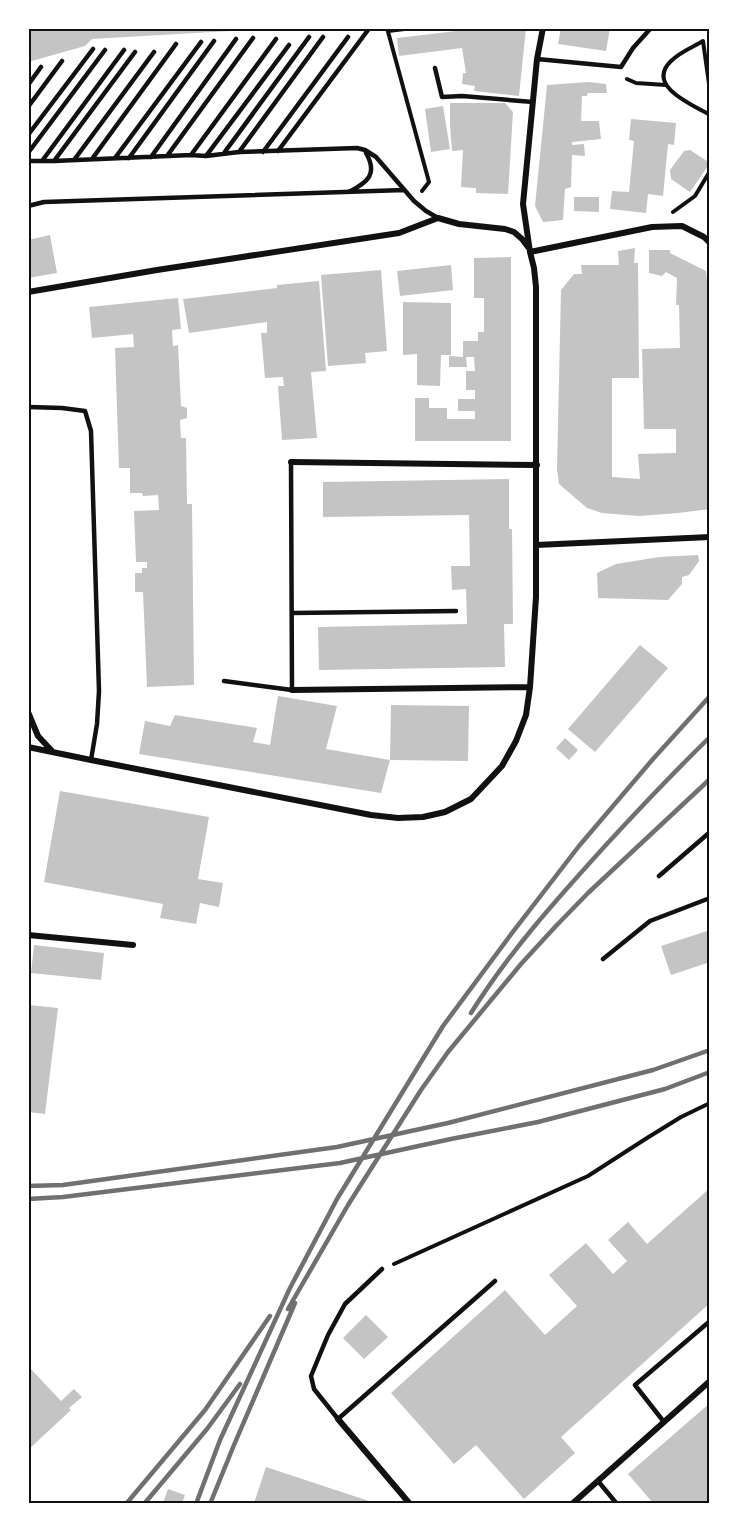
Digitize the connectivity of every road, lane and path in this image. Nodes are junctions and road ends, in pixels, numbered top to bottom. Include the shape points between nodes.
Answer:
1 (413, 28) edge
2 (543, 28) edge
3 (651, 28) edge
4 (368, 30) edge
5 (388, 30) edge
6 (309, 37) dead end
7 (323, 37) dead end
8 (348, 37) dead end
9 (253, 38) dead end
10 (236, 39) dead end
11 (276, 39) dead end
12 (201, 42) dead end
13 (214, 42) dead end
14 (176, 44) dead end
15 (289, 45) dead end
16 (93, 48) dead end
17 (105, 50) dead end
18 (124, 50) dead end
19 (135, 52) dead end
20 (154, 52) dead end
21 (537, 59) junction
22 (62, 61) dead end
23 (41, 67) dead end
24 (435, 68) dead end
25 (28, 85) edge
26 (710, 91) edge
27 (533, 102) junction
28 (28, 107) edge
29 (710, 115) edge
30 (28, 135) edge
31 (365, 150) junction
32 (278, 151) junction
33 (239, 152) junction
34 (263, 152) junction
35 (28, 153) edge
36 (224, 154) junction
37 (191, 155) junction
38 (167, 156) junction
39 (206, 156) junction
40 (151, 157) junction
41 (115, 158) junction
42 (129, 158) junction
43 (92, 159) junction
44 (74, 160) junction
45 (28, 161) edge
46 (42, 161) junction
47 (54, 161) junction
48 (710, 171) edge
49 (404, 190) junction
50 (348, 192) junction
51 (414, 201) junction
52 (28, 206) edge
53 (438, 218) junction
54 (652, 227) junction
55 (710, 243) edge
56 (530, 252) junction
57 (28, 292) edge
58 (28, 407) edge
59 (291, 462) joint
60 (537, 465) junction
61 (710, 537) edge
62 (536, 544) junction
63 (456, 611) dead end
64 (292, 613) junction
65 (224, 681) dead end
66 (530, 687) junction
67 (292, 690) junction
68 (28, 712) edge
69 (28, 747) edge
70 (52, 752) junction
71 (91, 760) junction
72 (710, 832) edge
73 (659, 876) dead end
74 (710, 898) edge
75 (28, 935) edge
76 (133, 945) dead end
77 (603, 959) dead end
78 (710, 1103) edge
79 (382, 1269) joint
80 (495, 1281) dead end
81 (710, 1321) edge
82 (710, 1381) edge
83 (338, 1419) junction
84 (664, 1422) junction
85 (598, 1481) junction
86 (410, 1503) edge
87 (572, 1503) edge
88 (617, 1503) edge

1 - 5 path
2 - 21 street
3 - 21 lane via 621,67
4 - 32 lane
5 - 51 path via 429,182
6 - 36 lane
7 - 33 lane
8 - 34 lane
9 - 38 lane
10 - 40 lane
11 - 37 lane
12 - 41 lane
13 - 42 lane
14 - 43 lane
15 - 39 lane
16 - 30 lane
17 - 35 lane
18 - 46 lane
19 - 47 lane
20 - 44 lane
21 - 27 street
22 - 28 lane
23 - 25 lane
24 - 27 lane via 442,97
26 - 29 path via 703,41 668,64 664,81 673,93
27 - 56 street via 523,204
31 - 32 lane
31 - 49 lane
31 - 50 lane via 373,169 365,181
32 - 34 lane
33 - 34 lane
33 - 36 lane
36 - 39 lane
37 - 38 lane
37 - 39 lane
38 - 40 lane
40 - 42 lane
41 - 42 lane
41 - 43 lane
43 - 44 lane
44 - 47 lane
45 - 46 lane
46 - 47 lane
48 - 54 path via 695,196
49 - 50 lane
49 - 51 lane
50 - 52 lane via 44,202
51 - 53 lane
53 - 56 street via 514,232
53 - 57 street via 399,233
54 - 55 street via 682,226
54 - 56 street
56 - 60 street via 536,287
58 - 71 lane via 85,411 90,431 99,691
59 - 60 street
59 - 64 lane
60 - 62 street
61 - 62 street
62 - 66 street
63 - 64 lane
64 - 67 lane
65 - 67 lane
66 - 67 street
66 - 71 street via 516,741 502,766 471,800 423,818 371,815
68 - 70 street via 38,736
69 - 70 street
70 - 71 street
72 - 73 lane
74 - 77 lane via 650,921
75 - 76 street
78 - 79 path via 588,1176
79 - 83 lane via 345,1304 310,1376 314,1389
80 - 83 lane
81 - 84 lane via 635,1385
82 - 84 street
83 - 86 street
84 - 85 street
85 - 87 street
85 - 88 lane

